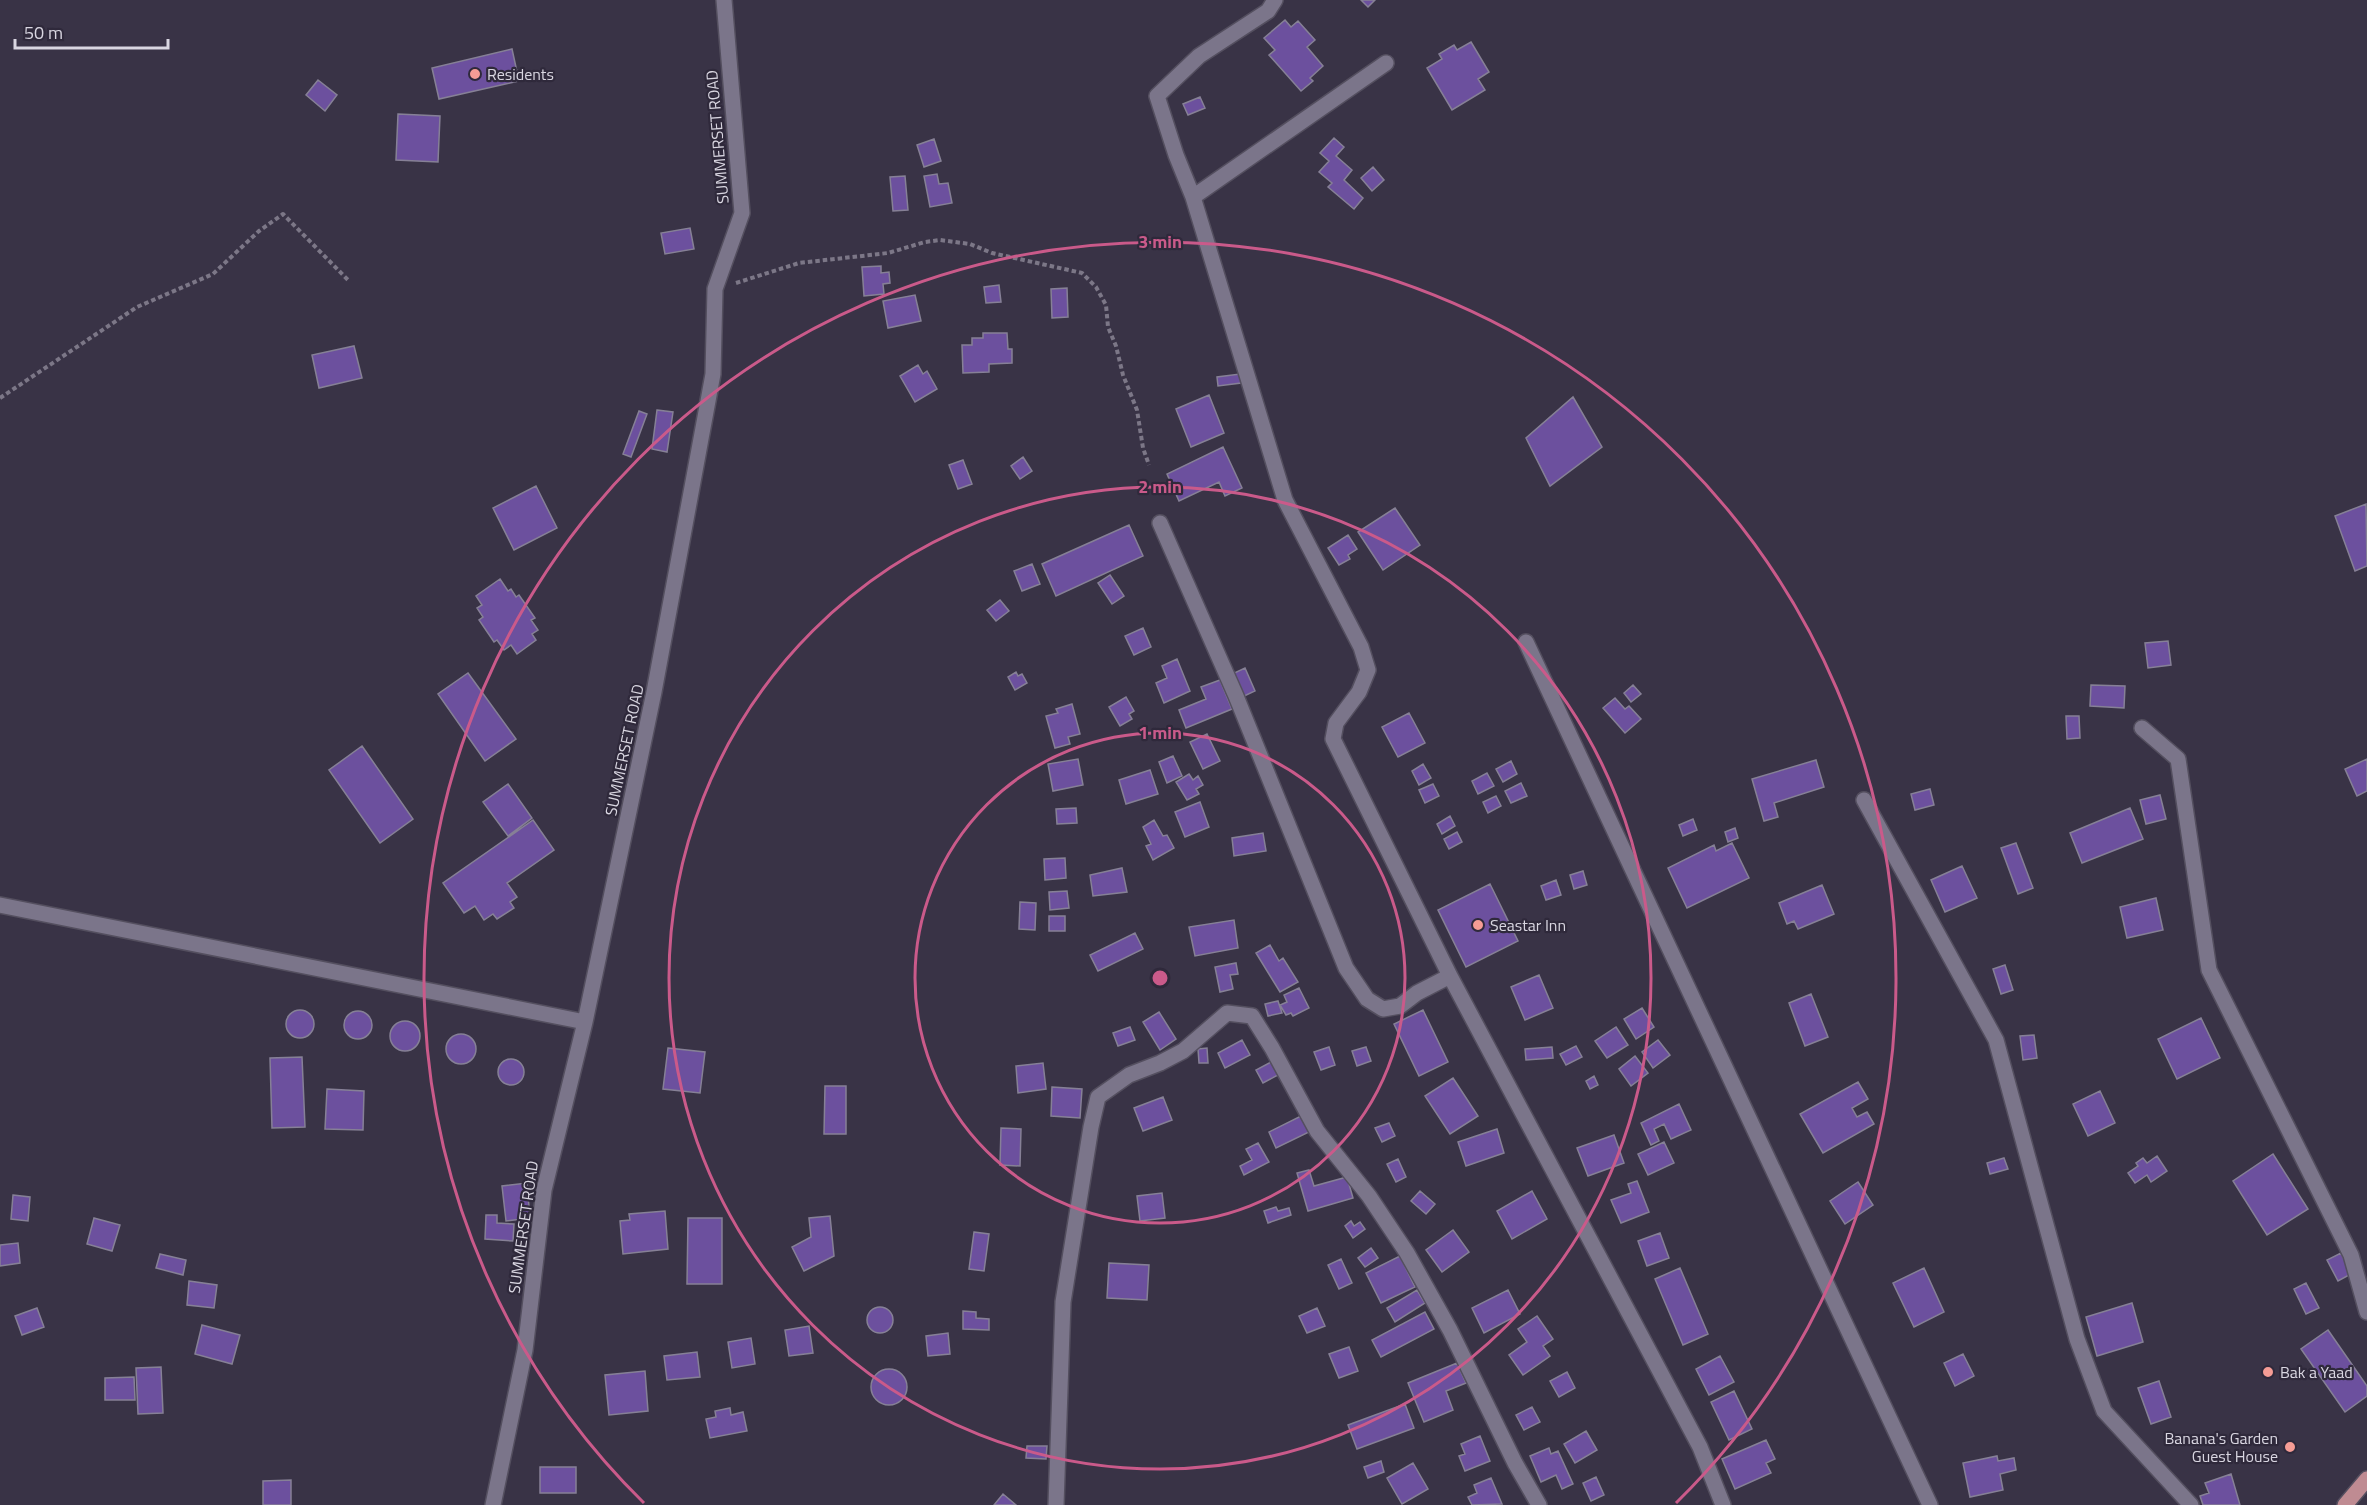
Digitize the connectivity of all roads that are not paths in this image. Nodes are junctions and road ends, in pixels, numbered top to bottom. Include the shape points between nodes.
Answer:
1 (724, 0) edge
2 (1275, 0) edge
3 (1386, 63) dead end
4 (1192, 197) junction
5 (1160, 523) dead end
6 (1526, 642) dead end
7 (2142, 728) dead end
8 (1864, 801) dead end
9 (0, 905) edge
10 (1450, 976) junction
11 (585, 1022) junction
12 (2367, 1312) edge
13 (2367, 1479) edge
14 (493, 1505) edge
15 (1056, 1505) edge
16 (1539, 1505) edge
17 (1723, 1505) edge
18 (1930, 1505) edge
19 (2191, 1505) edge
20 (2345, 1505) edge

1 - 11 street, SUMMERSET ROAD via 742,213 715,289 713,374 654,692
2 - 4 street via 1268,11 1199,56 1157,96
3 - 4 street
4 - 10 street via 1285,501 1361,647 1368,670 1359,692 1336,723 1333,739
5 - 10 street via 1236,696 1346,968 1367,999 1383,1009 1400,1006
6 - 18 street
7 - 12 street via 2178,759 2209,970 2351,1254
8 - 19 street via 1996,1040 2077,1340 2104,1412
9 - 11 street
10 - 17 street via 1700,1448
11 - 14 street, SUMMERSET ROAD via 544,1190 525,1350
13 - 20 main road
15 - 16 street via 1063,1302 1098,1097 1129,1075 1183,1050 1227,1013 1252,1016 1317,1131 1369,1196 1407,1253

